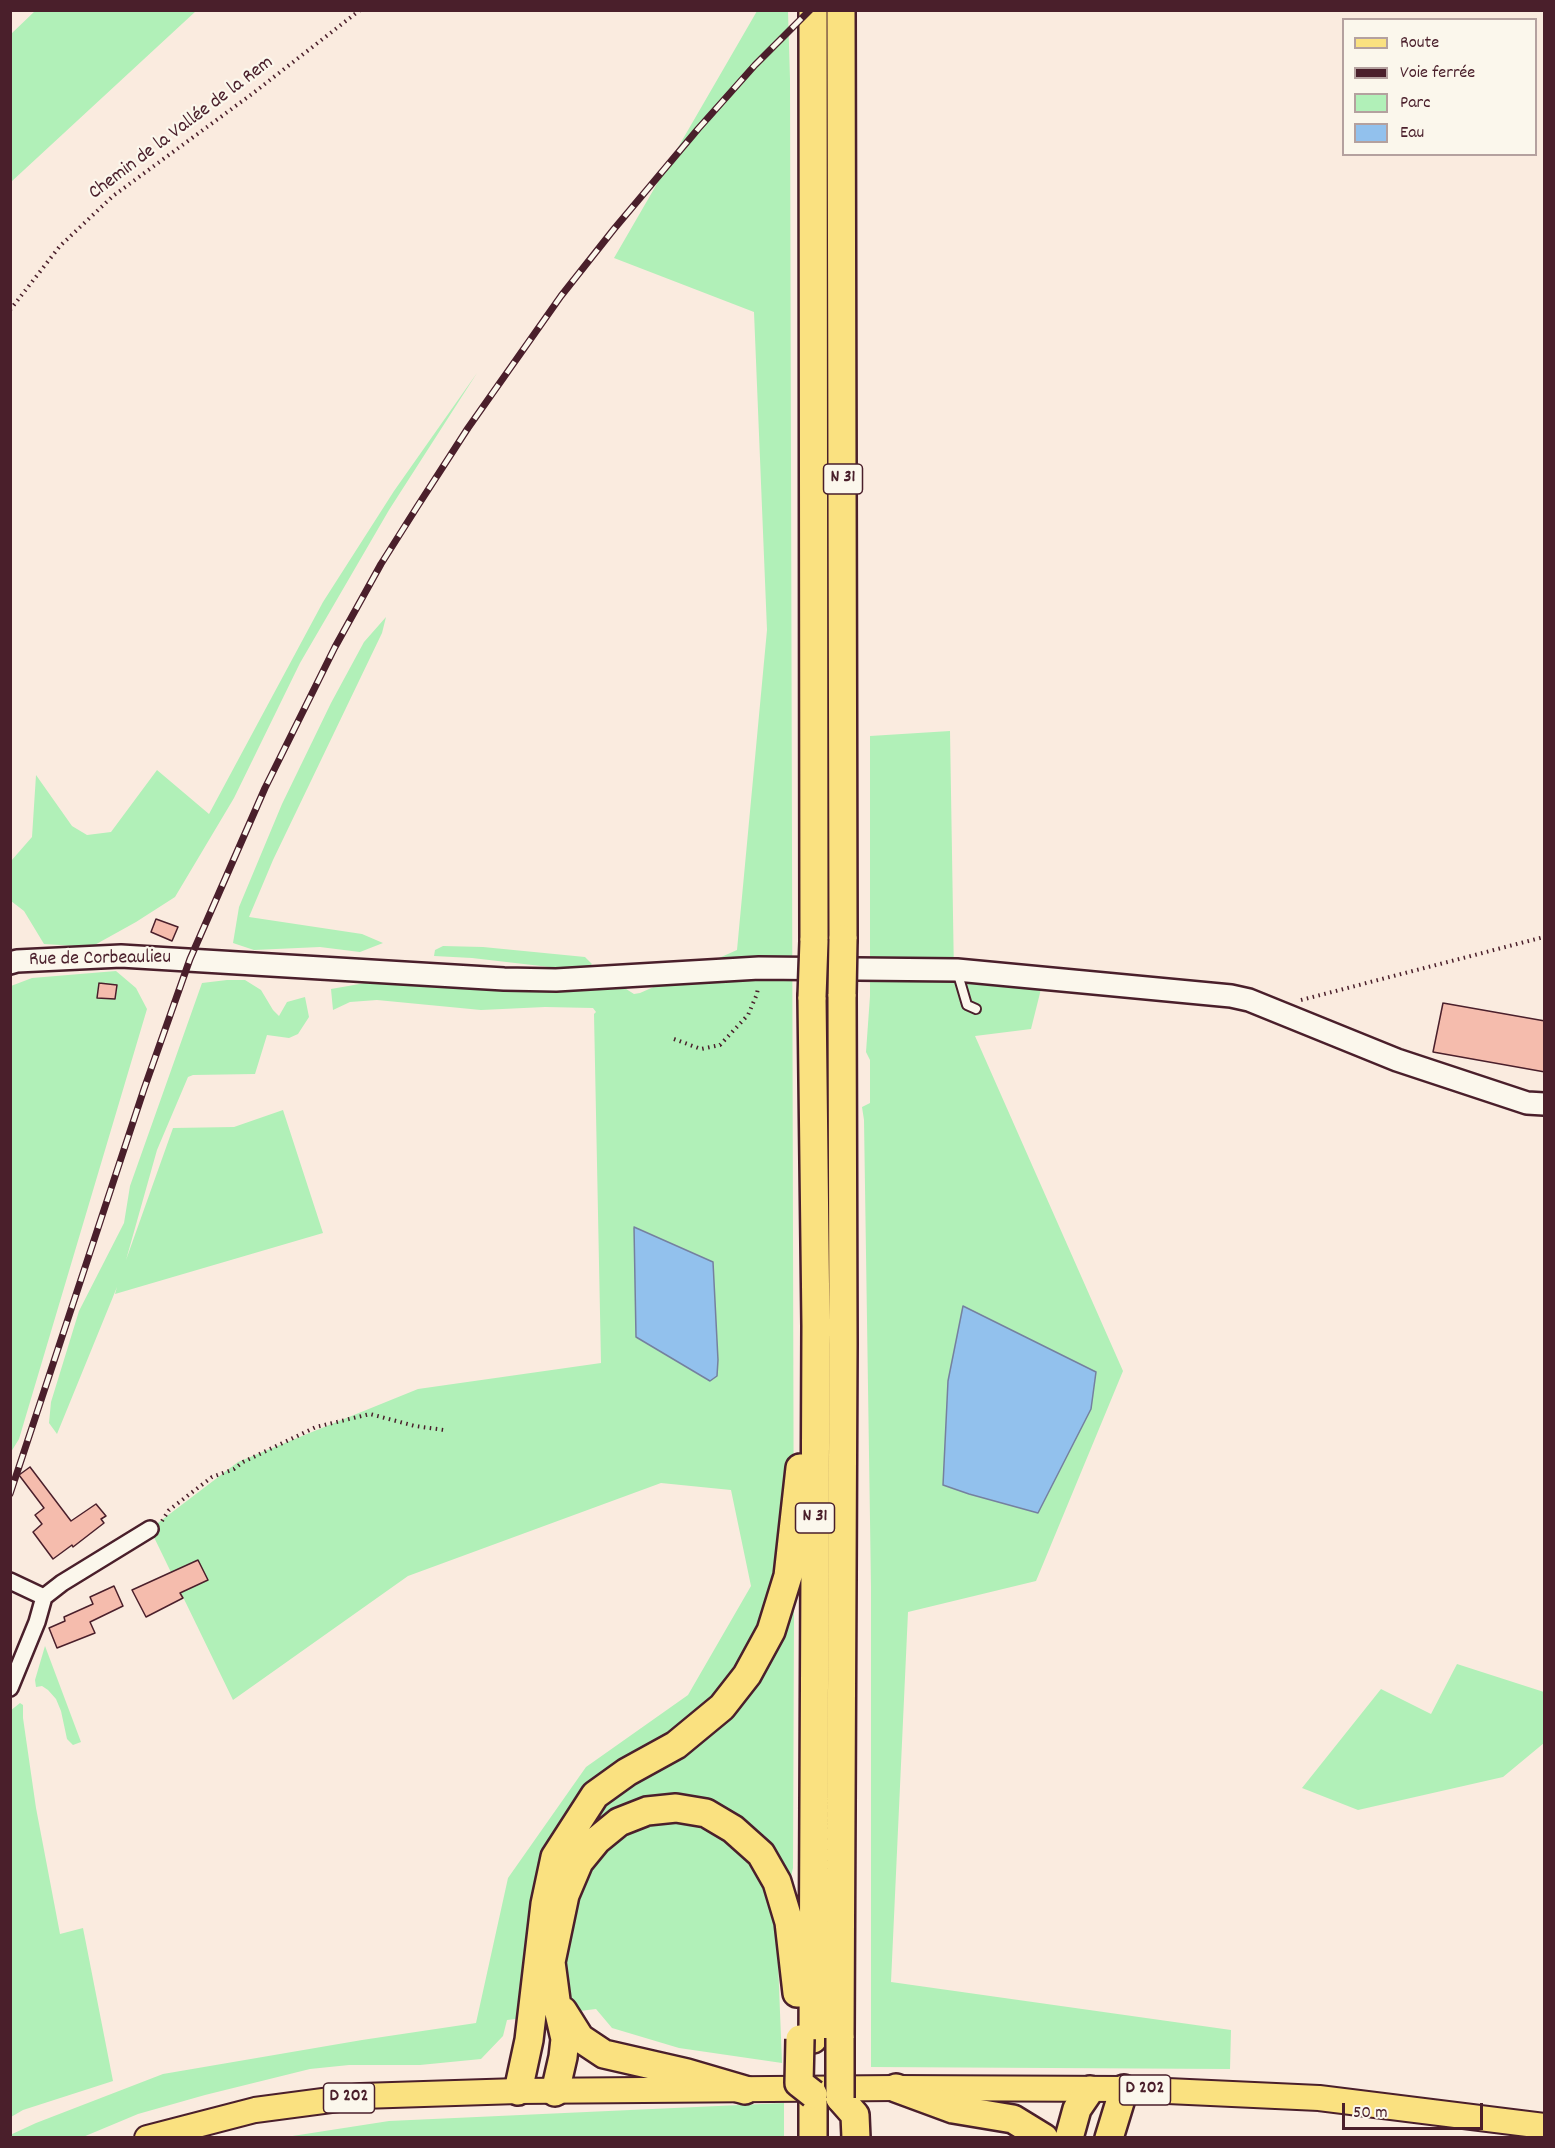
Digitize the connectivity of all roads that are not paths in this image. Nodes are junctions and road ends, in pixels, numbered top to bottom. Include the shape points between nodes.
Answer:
1 (813, 10) edge
2 (841, 14) edge
3 (10, 963) edge
4 (957, 970) junction
5 (976, 1009) dead end
6 (1545, 1104) edge
7 (816, 1326) junction
8 (150, 1529) road end
9 (10, 1581) edge
10 (44, 1597) junction
11 (10, 1688) edge
12 (556, 2000) junction
13 (806, 2039) junction
14 (896, 2088) junction
15 (1124, 2089) junction
16 (745, 2090) junction
17 (1090, 2090) junction
18 (518, 2091) junction
19 (555, 2092) junction
20 (840, 2098) junction
21 (1545, 2126) edge
22 (147, 2138) edge
23 (813, 2138) edge
24 (841, 2138) edge
25 (856, 2138) edge
26 (1044, 2138) edge
27 (1069, 2138) edge
28 (1109, 2138) edge

1 - 7 highway, N 31, bridge via 812,997
2 - 20 highway, N 31, bridge
3 - 4 street, Rue de Corbeaulieu via 121,956 556,980 759,968
4 - 5 lane via 967,1005
4 - 6 street, Rue de Corbeaulieu via 1240,998 1397,1060 1527,1103
7 - 13 highway, N 31
7 - 18 highway via 788,1576 771,1631 747,1675 722,1707 676,1745 595,1795 555,1857
8 - 10 street
9 - 10 street
10 - 11 street
12 - 13 highway via 551,1962 565,1895 579,1862 619,1822 647,1811 676,1808 706,1813 733,1828 761,1854 777,1882 789,1922
12 - 16 highway via 580,2038 604,2054
12 - 19 highway via 565,2039
13 - 23 highway, N 31 via 813,2094
14 - 16 main road, D 202
14 - 17 main road, D 202
14 - 26 highway via 953,2109 1013,2119
15 - 17 main road, D 202
15 - 21 main road, D 202 via 1319,2098
15 - 28 highway
16 - 19 main road, D 202
17 - 27 highway via 1077,2109
18 - 19 main road, D 202
18 - 22 main road, D 202 via 361,2096 255,2110
20 - 24 highway, N 31
20 - 25 highway via 855,2115

